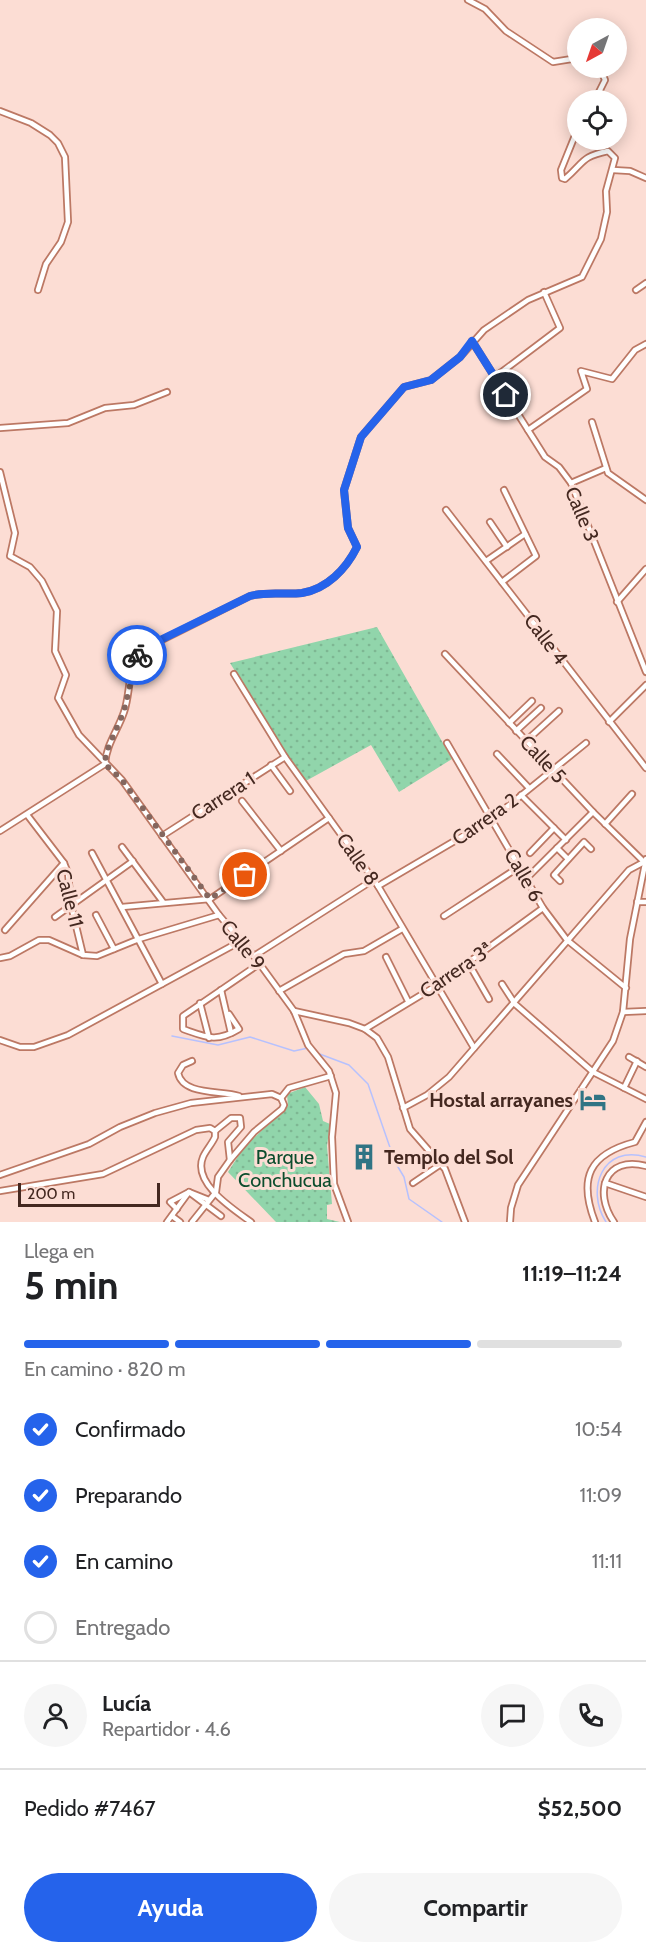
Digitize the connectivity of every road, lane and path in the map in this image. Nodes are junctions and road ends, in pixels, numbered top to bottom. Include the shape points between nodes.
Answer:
1 (468, 0) edge
2 (567, 60) edge
3 (0, 111) edge
4 (569, 150) edge
5 (613, 170) junction
6 (646, 178) edge
7 (646, 283) edge
8 (38, 290) dead end
9 (636, 290) dead end
10 (544, 292) junction
11 (472, 341) junction
12 (646, 344) edge
13 (495, 377) junction
14 (167, 392) dead end
15 (592, 422) dead end
16 (0, 428) edge
17 (528, 430) junction
18 (606, 468) junction
19 (0, 472) edge
20 (571, 483) junction
21 (504, 490) dead end
22 (646, 500) edge
23 (446, 510) dead end
24 (490, 522) dead end
25 (525, 534) junction
26 (507, 547) junction
27 (486, 561) junction
28 (646, 569) edge
29 (502, 582) junction
30 (617, 602) junction
31 (445, 654) dead end
32 (646, 672) edge
33 (234, 674) dead end
34 (646, 685) edge
35 (532, 701) dead end
36 (541, 708) dead end
37 (559, 711) dead end
38 (609, 722) junction
39 (509, 723) junction
40 (516, 731) junction
41 (526, 741) junction
42 (447, 743) dead end
43 (586, 743) dead end
44 (497, 754) dead end
45 (285, 757) junction
46 (105, 764) junction
47 (271, 765) junction
48 (552, 768) junction
49 (646, 768) edge
50 (529, 788) junction
51 (290, 791) dead end
52 (632, 794) dead end
53 (521, 795) junction
54 (242, 801) dead end
55 (593, 812) junction
56 (28, 816) junction
57 (329, 818) junction
58 (492, 819) junction
59 (605, 824) junction
60 (554, 828) junction
61 (0, 831) edge
62 (162, 836) junction
63 (566, 840) junction
64 (122, 847) dead end
65 (557, 848) junction
66 (591, 849) dead end
67 (281, 851) junction
68 (92, 853) dead end
69 (530, 853) dead end
70 (568, 859) junction
71 (645, 860) edge
72 (133, 861) junction
73 (64, 863) junction
74 (519, 867) junction
75 (527, 878) junction
76 (108, 880) junction
77 (373, 880) junction
78 (560, 881) dead end
79 (378, 886) junction
80 (210, 899) junction
81 (163, 902) junction
82 (637, 902) junction
83 (646, 902) edge
84 (71, 905) junction
85 (122, 907) junction
86 (543, 908) junction
87 (96, 915) dead end
88 (219, 915) junction
89 (444, 916) dead end
90 (55, 917) dead end
91 (402, 929) junction
92 (5, 930) dead end
93 (139, 939) junction
94 (567, 940) junction
95 (241, 941) junction
96 (114, 949) junction
97 (83, 956) junction
98 (254, 956) junction
99 (386, 957) dead end
100 (0, 958) edge
101 (259, 964) junction
102 (469, 964) junction
103 (162, 984) junction
104 (501, 984) dead end
105 (436, 986) junction
106 (626, 988) junction
107 (221, 990) junction
108 (279, 991) junction
109 (489, 999) dead end
110 (408, 1001) junction
111 (200, 1003) junction
112 (515, 1004) junction
113 (294, 1011) junction
114 (646, 1011) edge
115 (623, 1012) junction
116 (229, 1014) junction
117 (365, 1029) junction
118 (231, 1033) junction
119 (209, 1038) junction
120 (0, 1040) edge
121 (474, 1048) junction
122 (629, 1057) dead end
123 (192, 1061) dead end
124 (637, 1062) junction
125 (646, 1067) edge
126 (593, 1072) junction
127 (331, 1076) junction
128 (624, 1088) junction
129 (242, 1097) junction
130 (282, 1098) junction
131 (646, 1099) edge
132 (403, 1108) junction
133 (646, 1122) edge
134 (214, 1131) junction
135 (230, 1160) junction
136 (441, 1164) junction
137 (646, 1166) edge
138 (0, 1175) edge
139 (413, 1183) dead end
140 (605, 1183) junction
141 (0, 1191) edge
142 (216, 1191) junction
143 (189, 1192) junction
144 (646, 1197) edge
145 (207, 1202) junction
146 (177, 1209) junction
147 (172, 1216) junction
148 (221, 1216) dead end
149 (167, 1222) edge
150 (180, 1222) edge
151 (192, 1222) edge
152 (251, 1222) edge
153 (348, 1222) edge
154 (465, 1222) edge
155 (510, 1222) edge
156 (595, 1222) edge
157 (614, 1222) edge

1 - 2 street via 553,62
3 - 8 street via 50,135 65,157 68,222 61,242 46,264
4 - 5 street via 562,178 591,154 614,154
5 - 6 street via 630,171
5 - 10 street via 606,191 607,212 601,239 587,270 577,280
7 - 9 street
10 - 11 street
10 - 13 street via 560,328
11 - 13 street, Calle 3
11 - 46 street via 460,357 431,380 404,387 361,437 344,490 348,528 357,547 333,579 302,593 250,596 137,654 124,711
12 - 17 street via 635,350 612,380 581,371 587,388
13 - 17 street, Calle 3
14 - 16 street via 135,405 105,408 68,423
15 - 18 street
17 - 20 street, Calle 3 via 545,457
18 - 20 street
18 - 22 street
19 - 46 street, Calle 9 via 15,533 10,556 30,567 42,581 57,611 55,651 66,675 59,692 60,703 79,735
20 - 30 street, Calle 3
21 - 25 street
23 - 27 street, Calle 4
24 - 26 street
25 - 26 street
25 - 29 street via 536,556
26 - 27 street
27 - 29 street, Calle 4
28 - 30 street
29 - 38 street, Calle 4
30 - 32 street, Calle 3
31 - 39 street, Calle 5
33 - 45 street, Calle 8
34 - 38 street
35 - 39 street
36 - 40 street
37 - 41 street
38 - 49 street, Calle 4
39 - 40 street, Calle 5
40 - 41 street, Calle 5
41 - 48 street, Calle 5
42 - 58 street, Calle 6
43 - 48 street, Carrera 2
44 - 50 street
45 - 47 street, Carrera 1
45 - 57 street, Calle 8
46 - 56 street
46 - 62 street, Calle 9 via 122,780
47 - 51 street
47 - 62 street, Carrera 1
48 - 50 street, Carrera 2
48 - 55 street, Calle 5
50 - 53 street, Carrera 2
52 - 59 street
53 - 58 street, Carrera 2
53 - 60 street
54 - 67 street
55 - 59 street, Calle 5
55 - 63 street
56 - 61 street
56 - 73 street, Calle 11
57 - 67 street
57 - 77 street, Calle 8
58 - 74 street, Calle 6
58 - 79 street, Carrera 2
59 - 71 street, Calle 5
60 - 63 street
60 - 69 street
62 - 80 street, Calle 9
63 - 65 street
64 - 72 street
65 - 70 street
65 - 75 street
66 - 70 street via 584,842
67 - 80 street
68 - 76 street
70 - 78 street via 554,875
71 - 82 street
71 - 94 street via 629,870
72 - 76 street
72 - 81 street
73 - 84 street, Calle 11
73 - 92 street
74 - 75 street, Calle 6
74 - 89 street
75 - 86 street, Calle 6
76 - 84 street
76 - 85 street
77 - 79 street, Calle 8
77 - 98 street
79 - 91 street, Calle 8
80 - 81 street
80 - 88 street, Calle 9
81 - 85 street
82 - 83 street
82 - 106 street
84 - 90 street
84 - 97 street, Calle 11
85 - 93 street
86 - 94 street, Calle 6
86 - 102 street, Carrera 3ª
87 - 96 street
88 - 93 street
88 - 95 street, Calle 9
91 - 105 street, Calle 8
91 - 108 street via 364,951 344,954
93 - 96 street
93 - 103 street
94 - 106 street, Calle 6
94 - 112 street
95 - 98 street, Calle 9
95 - 103 street
96 - 97 street via 97,956
97 - 100 street via 57,943 39,940
98 - 101 street, Calle 9
99 - 110 street
101 - 107 street
101 - 108 street, Calle 9
102 - 105 street, Carrera 3ª
102 - 109 street
103 - 120 street via 47,1043 20,1047
104 - 112 street
105 - 110 street, Carrera 3ª
105 - 121 street, Calle 8
106 - 115 street
107 - 111 street
107 - 116 street
108 - 113 street, Calle 9
110 - 117 street, Carrera 3ª
111 - 119 street
111 - 119 street via 183,1016 182,1026
112 - 121 street
112 - 126 street
113 - 117 street
113 - 127 street, Calle 9 via 308,1045
114 - 115 street
115 - 126 street via 613,1041
116 - 118 street
116 - 118 street via 239,1027
117 - 132 street via 377,1038 388,1057
118 - 119 street
121 - 132 street via 427,1095
122 - 124 street
123 - 129 street via 178,1073 179,1080 188,1088
124 - 125 street
124 - 128 street
126 - 128 street
126 - 155 street via 518,1185
127 - 130 street via 289,1088
127 - 153 street via 336,1093 332,1137 334,1184
128 - 131 street
129 - 130 street via 272,1094
129 - 138 street via 191,1103 155,1113 89,1144
130 - 135 street via 282,1109 254,1132
132 - 136 street via 410,1129
133 - 156 street via 635,1142 607,1153 587,1174 588,1203
134 - 135 street via 231,1118 240,1118 241,1127 228,1142
134 - 141 street via 196,1130 103,1174
134 - 142 street via 215,1137 202,1159 202,1178
135 - 142 street via 218,1177
136 - 139 street
136 - 154 street
137 - 140 street via 620,1166
140 - 144 street
140 - 157 street via 603,1200
142 - 145 street
142 - 152 street
143 - 145 street
143 - 146 street
143 - 146 street via 170,1202
145 - 148 street
145 - 151 street
146 - 147 street
147 - 149 street
147 - 150 street

